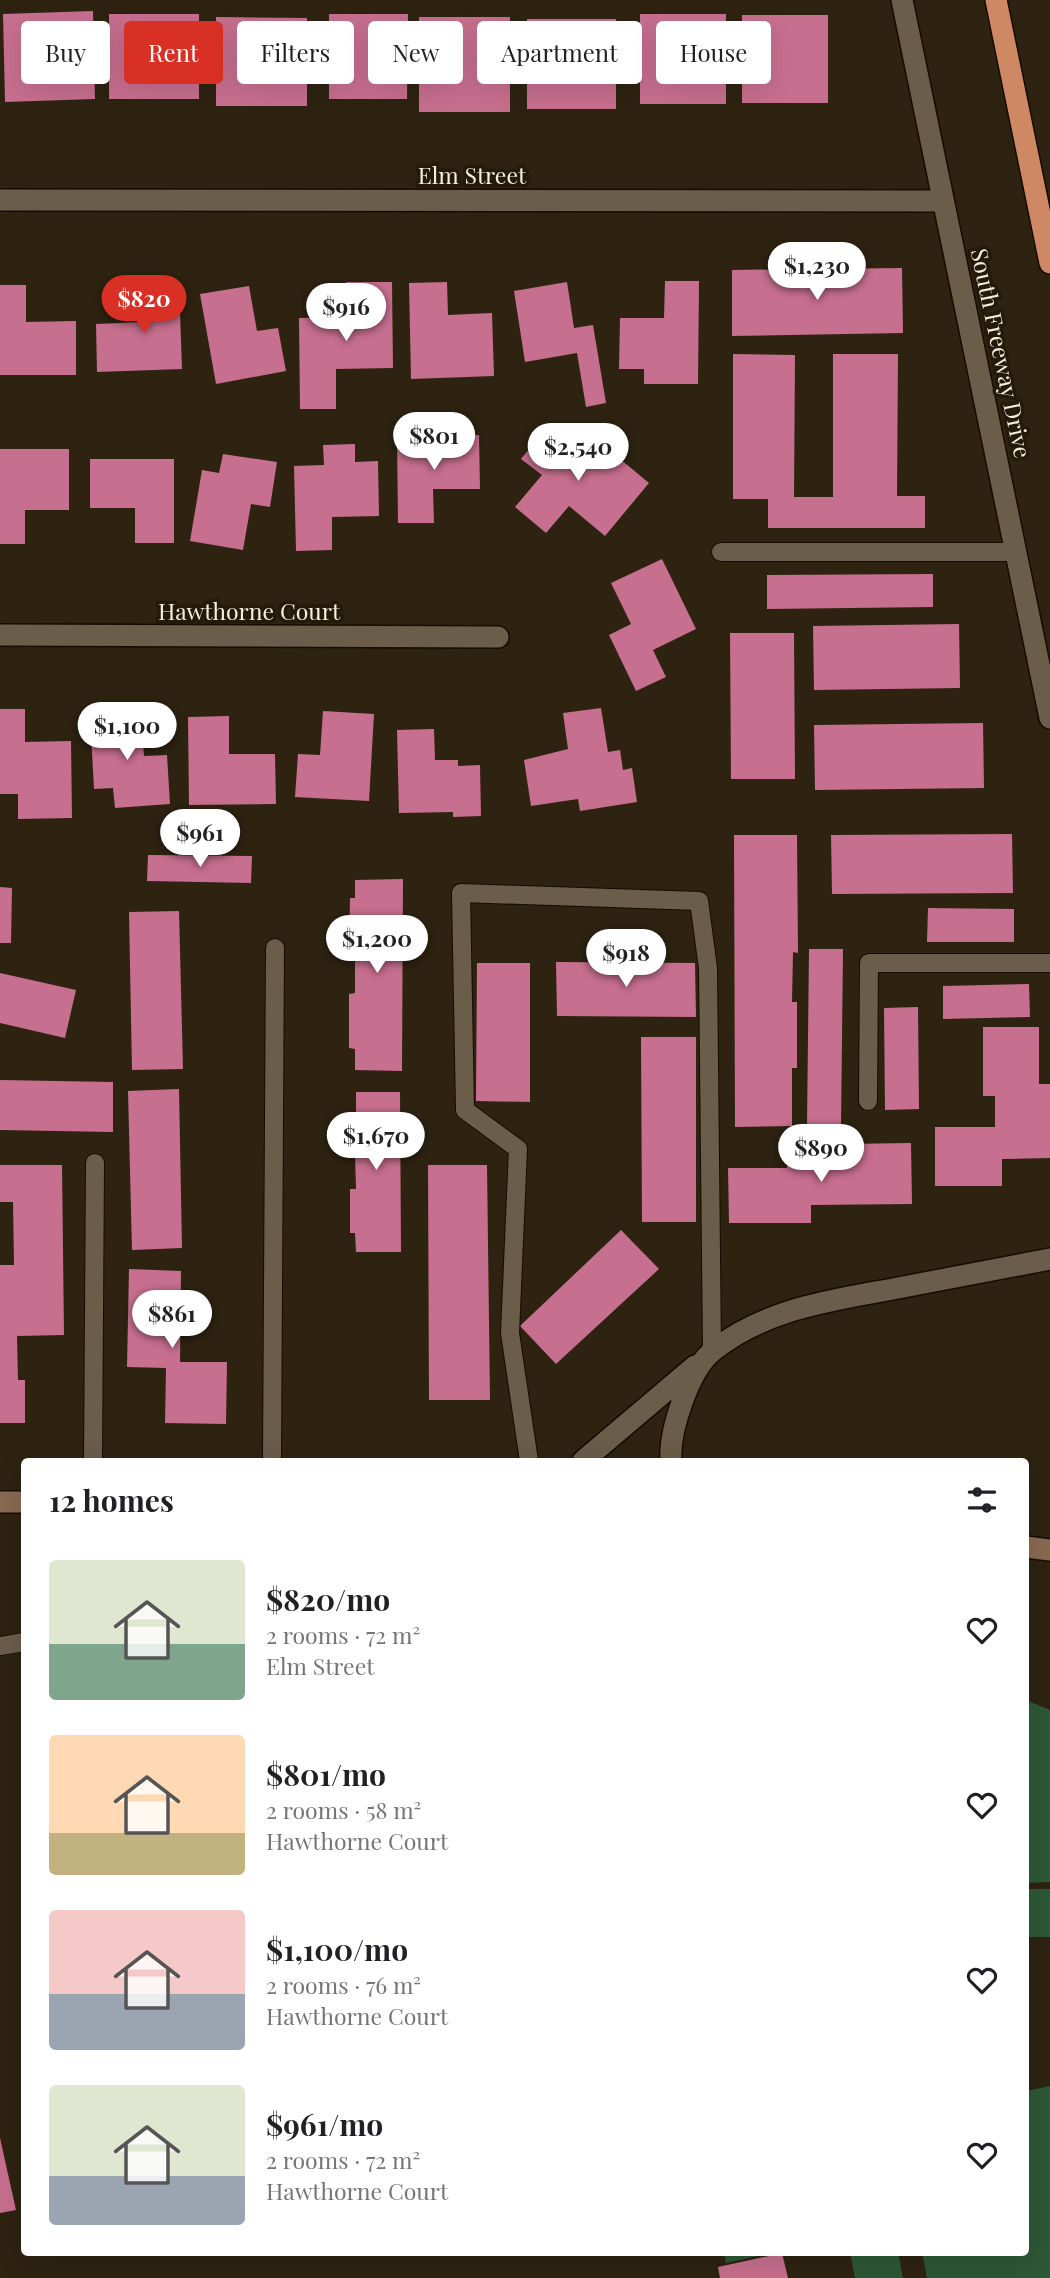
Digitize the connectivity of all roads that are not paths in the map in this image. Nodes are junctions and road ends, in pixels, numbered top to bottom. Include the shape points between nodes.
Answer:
1 (902, 0) edge
2 (996, 0) edge
3 (0, 200) edge
4 (943, 201) junction
5 (1050, 263) edge
6 (721, 552) dead end
7 (1016, 552) junction
8 (0, 635) edge
9 (498, 638) dead end
10 (1050, 718) edge
11 (275, 948) dead end
12 (1050, 963) edge
13 (868, 1101) dead end
14 (95, 1163) dead end
15 (1050, 1259) edge
16 (712, 1351) junction
17 (93, 1458) edge
18 (272, 1458) edge
19 (529, 1458) edge
20 (587, 1458) edge
21 (671, 1458) edge
22 (0, 1502) edge
23 (21, 1502) edge
24 (1029, 1547) edge
25 (1050, 1550) edge
26 (21, 1642) edge
27 (0, 1646) edge

1 - 4 street, South Freeway Drive
2 - 5 highway
3 - 4 street, Elm Street
4 - 7 street, South Freeway Drive
6 - 7 lane
7 - 10 street, South Freeway Drive
8 - 9 street, Hawthorne Court
11 - 18 lane
12 - 13 lane via 869,963
14 - 17 lane
15 - 16 street via 804,1306 774,1316
16 - 19 lane via 708,968 699,901 461,893 465,1110 518,1149 510,1333
16 - 20 street
16 - 21 street via 684,1400
22 - 23 main road
24 - 25 main road
26 - 27 lane

